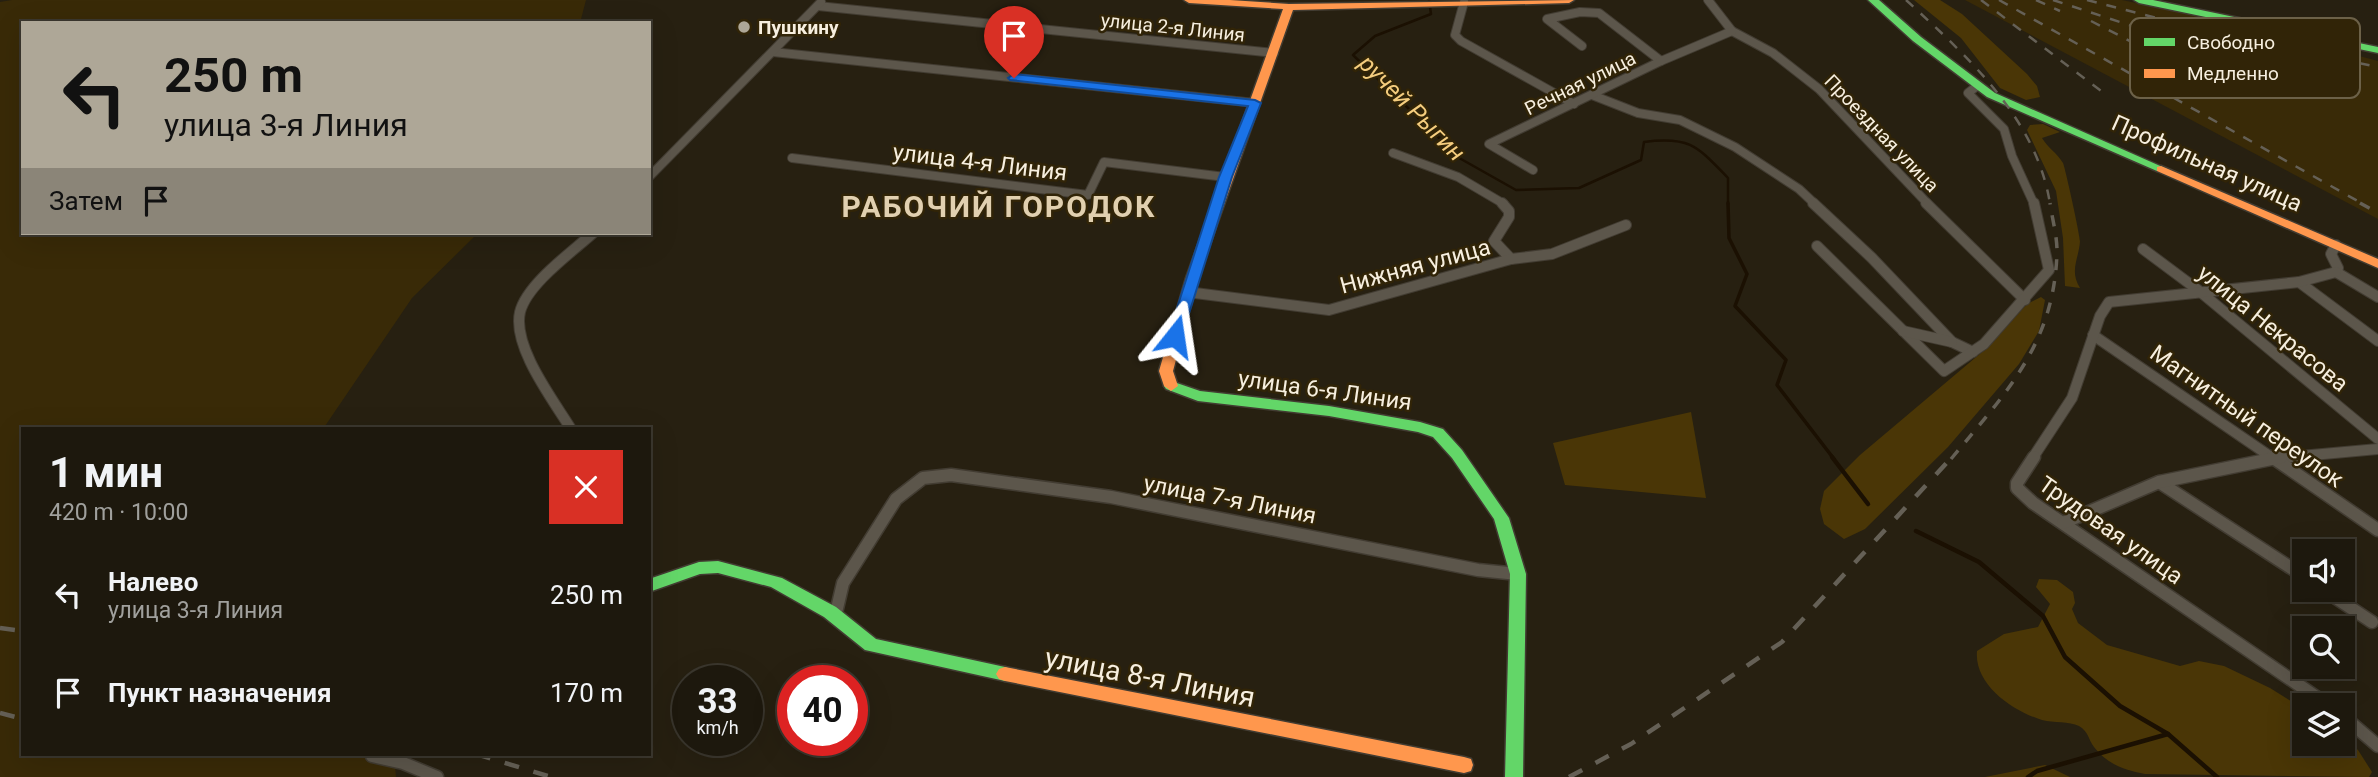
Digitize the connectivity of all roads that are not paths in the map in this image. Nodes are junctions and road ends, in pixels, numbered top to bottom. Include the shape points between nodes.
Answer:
1 (1189, 0) edge
2 (1569, 0) edge
3 (1708, 0) edge
4 (1873, 0) edge
5 (2139, 0) edge
6 (1217, 1) edge
7 (1457, 2) junction
8 (821, 3) edge
9 (1289, 7) junction
10 (2225, 18) edge
11 (1732, 31) junction
12 (1582, 46) dead end
13 (2360, 46) edge
14 (2378, 50) edge
15 (773, 52) junction
16 (1274, 53) junction
17 (1661, 61) junction
18 (1977, 86) junction
19 (1592, 95) junction
20 (1255, 103) junction
21 (1574, 104) junction
22 (1392, 153) dead end
23 (792, 158) dead end
24 (1533, 170) dead end
25 (651, 175) edge
26 (1225, 177) junction
27 (1626, 225) dead end
28 (591, 235) edge
29 (2336, 245) junction
30 (1817, 246) dead end
31 (2143, 249) dead end
32 (1511, 259) junction
33 (2378, 264) edge
34 (2336, 272) junction
35 (2299, 282) junction
36 (2198, 290) junction
37 (1187, 292) junction
38 (2378, 297) edge
39 (2025, 300) junction
40 (1901, 331) junction
41 (2093, 335) junction
42 (2378, 341) edge
43 (1952, 342) junction
44 (1973, 352) junction
45 (570, 427) edge
46 (2378, 439) edge
47 (2378, 449) edge
48 (2273, 458) junction
49 (2159, 482) junction
50 (2063, 523) junction
51 (2378, 530) edge
52 (2292, 569) edge
53 (1518, 574) junction
54 (651, 585) edge
55 (2342, 602) edge
56 (835, 617) junction
57 (2372, 622) dead end
58 (2311, 693) edge
59 (2355, 726) edge
60 (2378, 746) edge
61 (372, 756) dead end
62 (1464, 765) dead end
63 (437, 777) edge
64 (1514, 777) edge

1 - 6 street
2 - 7 street
3 - 11 street, Проездная улица
4 - 18 street, Профильная улица
5 - 10 street
6 - 9 street
7 - 9 street
7 - 21 street via 1455,35 1461,41
8 - 15 street
8 - 16 street, улица 2-я Линия
9 - 16 street
11 - 17 street, Речная улица
11 - 39 street, Проездная улица via 1773,54 1819,89
12 - 17 street via 1547,19 1599,13
13 - 14 street
15 - 20 street
15 - 25 street
16 - 20 street
17 - 19 street, Речная улица
18 - 29 street, Профильная улица
18 - 39 street via 1968,93 2004,129 2034,201 2049,258 2049,270
19 - 21 street, Речная улица
19 - 43 street via 1638,113 1680,120 1735,147 1799,189
20 - 26 street
21 - 24 street, Речная улица via 1489,144
22 - 32 street, Нижняя улица via 1458,177 1504,204 1509,217 1494,241
23 - 26 street, улица 4-я Линия via 1088,195 1104,162
26 - 37 street
27 - 32 street, Нижняя улица via 1552,254
28 - 45 street via 544,280 520,312 524,348
29 - 33 street, Профильная улица
29 - 34 street via 2331,254
30 - 40 street
31 - 36 street, улица Некрасова
32 - 37 street, Нижняя улица via 1329,310
34 - 35 street, Трудовая улица
34 - 38 street
35 - 36 street, Трудовая улица
35 - 42 street
36 - 41 street, Трудовая улица via 2112,300
36 - 46 street, улица Некрасова
37 - 53 street, улица 6-я Линия via 1169,358 1167,381 1171,386 1198,396 1329,411 1438,433 1473,473 1495,508
39 - 44 street
40 - 43 street
40 - 44 street via 1944,371
41 - 48 street, Магнитный переулок
41 - 50 street, Трудовая улица via 2072,398 2017,483 2023,496
43 - 44 street
47 - 48 street
48 - 49 street
48 - 51 street, Магнитный переулок
49 - 50 street
49 - 52 street
50 - 58 street, Трудовая улица
53 - 56 street, улица 7-я Линия via 1478,570 1111,497 933,475 909,486 880,522 843,583
53 - 64 street
54 - 56 street, улица 8-я Линия via 699,568 718,568 776,582
55 - 57 street
56 - 62 street, улица 8-я Линия via 871,645 895,652
59 - 60 street
61 - 63 street

